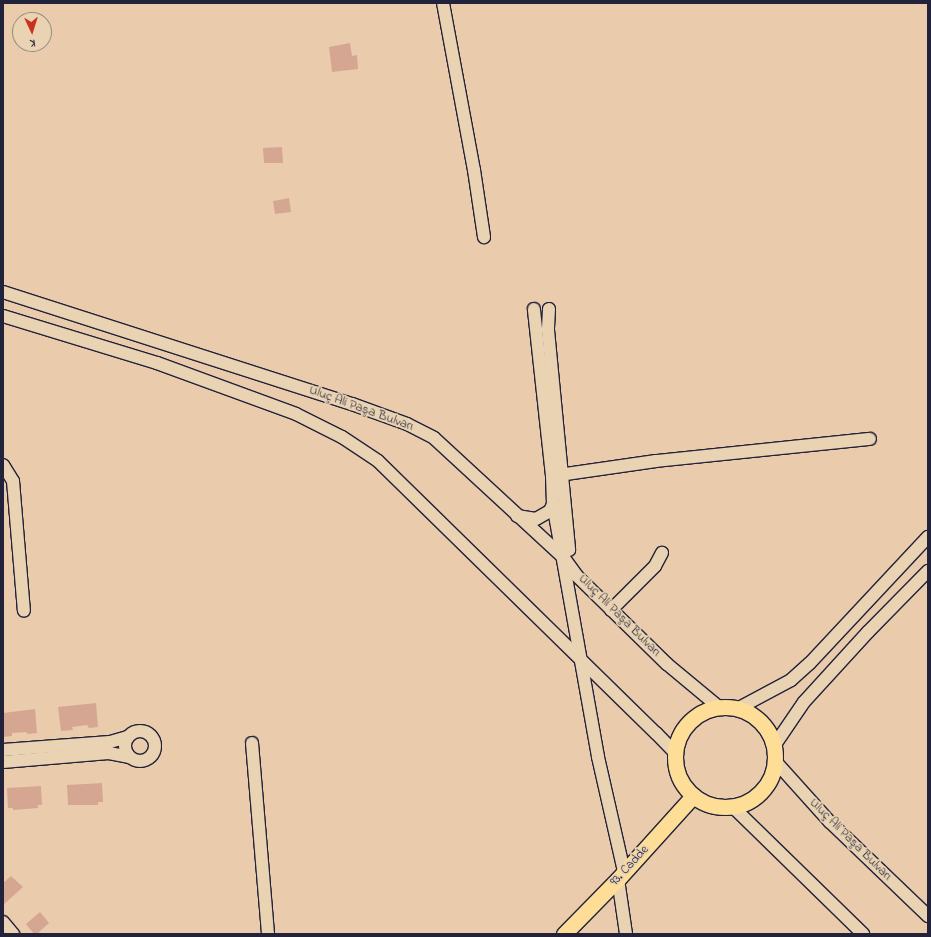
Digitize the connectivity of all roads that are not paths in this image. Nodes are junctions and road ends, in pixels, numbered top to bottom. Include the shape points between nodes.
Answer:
1 (443, 3) edge
2 (484, 237) dead end
3 (3, 292) edge
4 (534, 309) dead end
5 (549, 309) dead end
6 (3, 316) edge
7 (870, 439) dead end
8 (3, 465) edge
9 (558, 475) junction
10 (553, 504) junction
11 (517, 516) junction
12 (928, 537) edge
13 (662, 553) dead end
14 (564, 558) junction
15 (928, 571) edge
16 (577, 576) junction
17 (24, 610) dead end
18 (611, 610) junction
19 (580, 659) junction
20 (720, 708) junction
21 (737, 708) junction
22 (128, 737) junction
23 (252, 743) dead end
24 (774, 746) junction
25 (3, 750) edge
26 (675, 753) junction
27 (130, 757) junction
28 (775, 761) junction
29 (3, 762) edge
30 (693, 796) junction
31 (733, 807) junction
32 (621, 875) junction
33 (928, 916) edge
34 (3, 922) edge
35 (12, 934) edge
36 (268, 934) edge
37 (564, 934) edge
38 (626, 934) edge
39 (863, 934) edge

1 - 2 street
3 - 11 street, Uluç Ali Paşa Bulvarı via 407,424 434,438 448,449
4 - 9 street
5 - 9 street via 548,330
6 - 19 street, Uluç Ali Paşa Bulvarı via 156,363 296,414 330,430 378,461
7 - 9 street via 663,460
8 - 17 street via 13,481
9 - 10 street
9 - 16 street via 571,560
10 - 11 street via 550,511 536,519
10 - 14 street
11 - 14 street, Uluç Ali Paşa Bulvarı
12 - 21 street via 810,663 791,680
13 - 18 street via 655,566
14 - 16 street, Uluç Ali Paşa Bulvarı
14 - 19 street
15 - 24 street via 804,702
16 - 18 street, Uluç Ali Paşa Bulvarı
18 - 20 street, Uluç Ali Paşa Bulvarı via 667,664
19 - 26 street, Uluç Ali Paşa Bulvarı
19 - 32 street
20 - 21 main road
20 - 26 main road via 706,710 693,718 678,738
21 - 24 main road via 758,719 768,731
22 - 25 street via 110,742
22 - 27 street via 125,749
22 - 27 street via 136,732 145,732 153,738 155,747 148,759 138,761
23 - 36 street
24 - 28 main road
26 - 30 main road via 678,777
27 - 29 street via 109,753
28 - 31 main road via 771,777 762,791 749,802
28 - 33 street, Uluç Ali Paşa Bulvarı via 830,822
30 - 31 main road via 712,806
30 - 32 main road, 93. Cadde
31 - 39 street
32 - 37 main road, 93. Cadde
32 - 38 street
34 - 35 street

